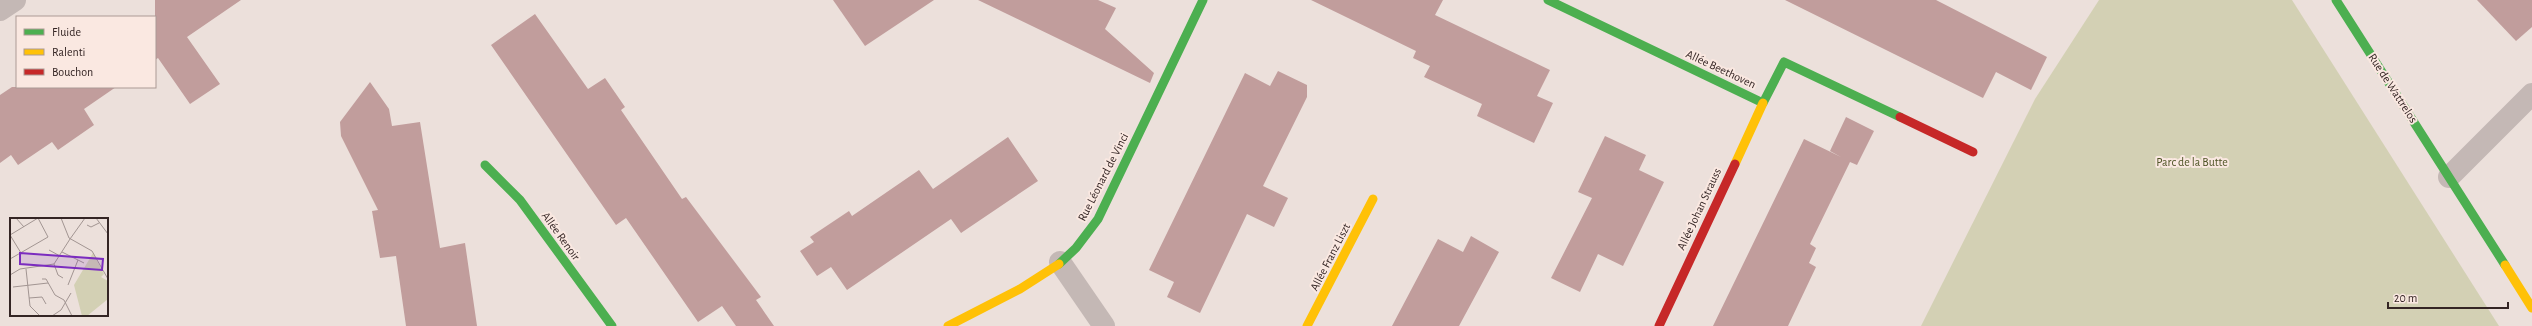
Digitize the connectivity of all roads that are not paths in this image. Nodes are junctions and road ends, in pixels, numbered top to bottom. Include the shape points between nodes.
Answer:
1 (1203, 0) edge
2 (1548, 0) edge
3 (2336, 0) edge
4 (2532, 94) edge
5 (1763, 103) junction
6 (1973, 152) dead end
7 (484, 165) dead end
8 (2449, 177) junction
9 (1373, 199) dead end
10 (1060, 262) junction
11 (2532, 308) edge
12 (612, 326) edge
13 (948, 326) edge
14 (1104, 326) edge
15 (1307, 326) edge
16 (1659, 326) edge

1 - 10 street, Rue Léonard de Vinci via 1098,219
2 - 5 street, Allée Beethoven
3 - 8 street, Rue de Wattrelos
4 - 8 street
5 - 6 street, Allée Beethoven via 1784,62
5 - 16 street, Allée Johan Strauss
7 - 12 street, Allée Renoir via 520,200
8 - 11 street, Rue de Wattrelos
9 - 15 street, Allée Franz Liszt
10 - 13 street, Rue Léonard de Vinci
10 - 14 street

